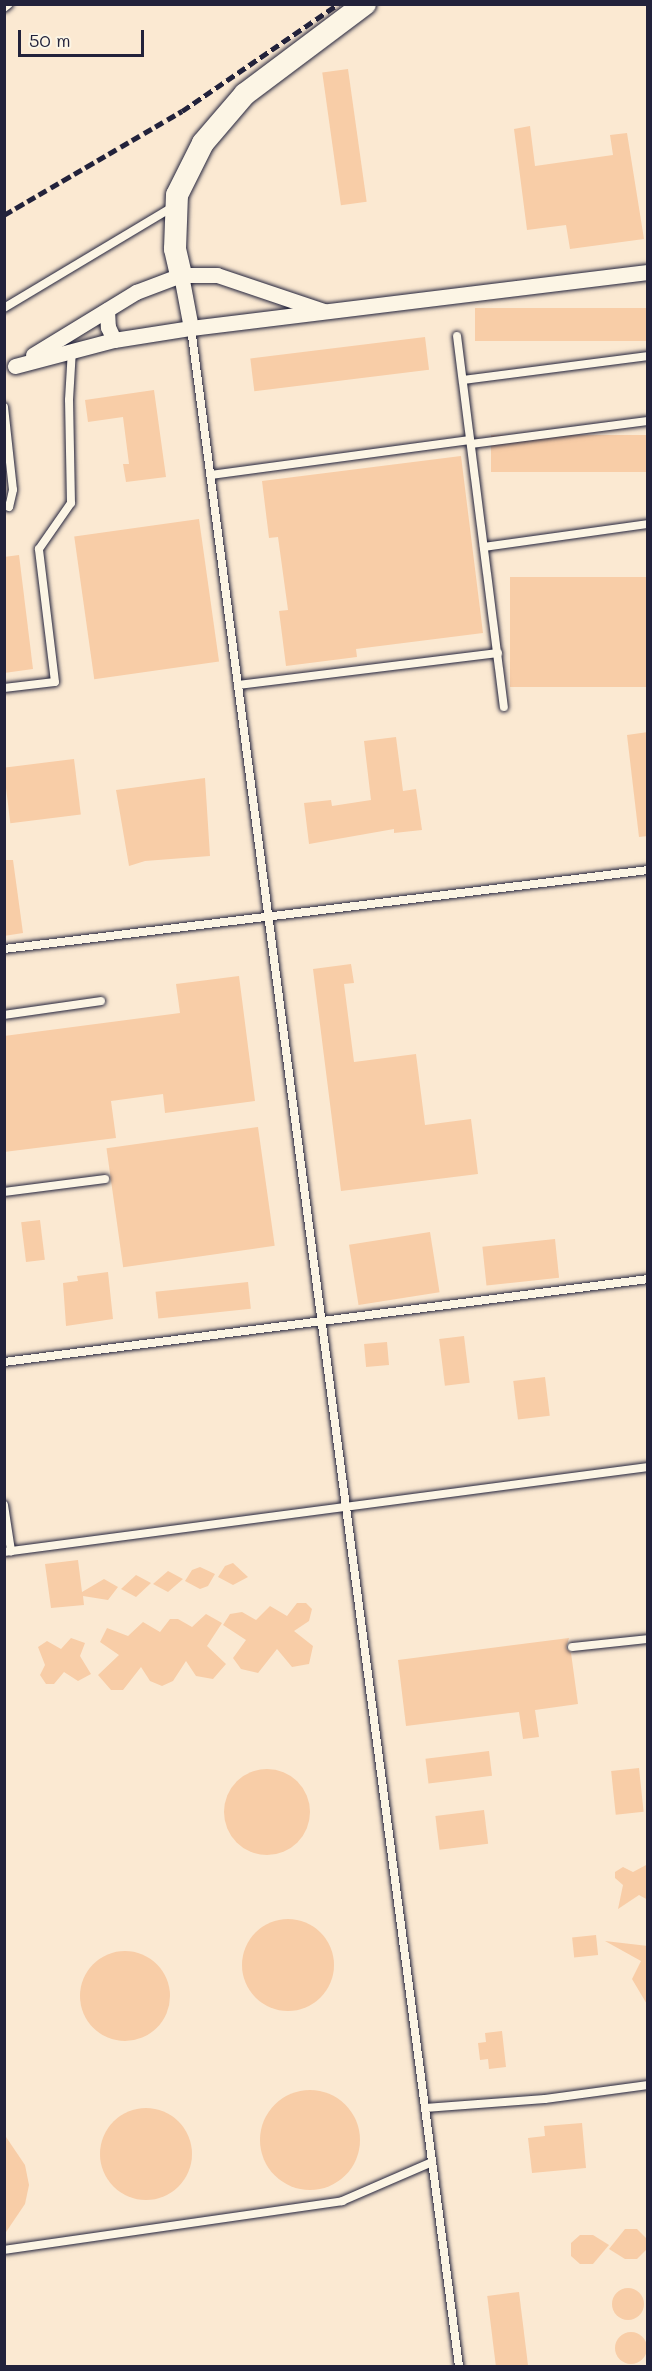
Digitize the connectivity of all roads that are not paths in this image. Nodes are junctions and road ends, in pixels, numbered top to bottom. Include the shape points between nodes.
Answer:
1 (9, 4) edge
2 (365, 4) edge
3 (4, 8) edge
4 (177, 204) junction
5 (648, 272) edge
6 (181, 274) junction
7 (4, 308) edge
8 (107, 310) junction
9 (328, 313) junction
10 (80, 326) junction
11 (191, 328) junction
12 (457, 336) dead end
13 (114, 340) junction
14 (72, 350) junction
15 (648, 356) edge
16 (10, 369) edge
17 (463, 380) junction
18 (4, 407) edge
19 (648, 421) edge
20 (470, 442) junction
21 (210, 475) junction
22 (4, 505) edge
23 (648, 524) edge
24 (484, 547) junction
25 (498, 653) junction
26 (238, 685) junction
27 (4, 688) edge
28 (504, 707) dead end
29 (648, 870) edge
30 (268, 917) junction
31 (4, 950) edge
32 (101, 1001) dead end
33 (4, 1015) edge
34 (105, 1179) dead end
35 (4, 1192) edge
36 (648, 1279) edge
37 (321, 1321) junction
38 (4, 1362) edge
39 (648, 1467) edge
40 (4, 1504) edge
41 (345, 1507) junction
42 (8, 1551) edge
43 (648, 1638) edge
44 (572, 1647) dead end
45 (648, 2085) edge
46 (425, 2108) junction
47 (432, 2162) junction
48 (4, 2250) edge
49 (459, 2367) edge

1 - 3 lane
2 - 4 main road via 245,94 203,143 177,195
4 - 6 main road via 176,249
4 - 7 lane
5 - 9 street
6 - 8 street via 136,292
6 - 9 street via 217,274
6 - 11 street
8 - 10 street
8 - 13 street
9 - 11 street
10 - 14 street
10 - 16 street
11 - 13 street
11 - 21 lane
12 - 17 lane
13 - 14 street
14 - 16 street
14 - 27 lane via 71,503 39,549 55,682
15 - 17 lane
17 - 20 lane
18 - 22 lane via 13,490 9,507
19 - 20 lane
20 - 21 lane
20 - 24 lane
21 - 26 lane
23 - 24 lane
24 - 25 lane
25 - 26 lane
25 - 28 lane
26 - 30 lane
29 - 30 lane
30 - 31 lane
30 - 37 lane
32 - 33 lane
34 - 35 lane
36 - 37 lane
37 - 38 lane
37 - 41 lane
39 - 41 lane
40 - 42 lane
41 - 42 lane
41 - 46 lane
43 - 44 lane
45 - 46 lane via 545,2099
46 - 47 lane
47 - 48 lane via 342,2200
47 - 49 lane

